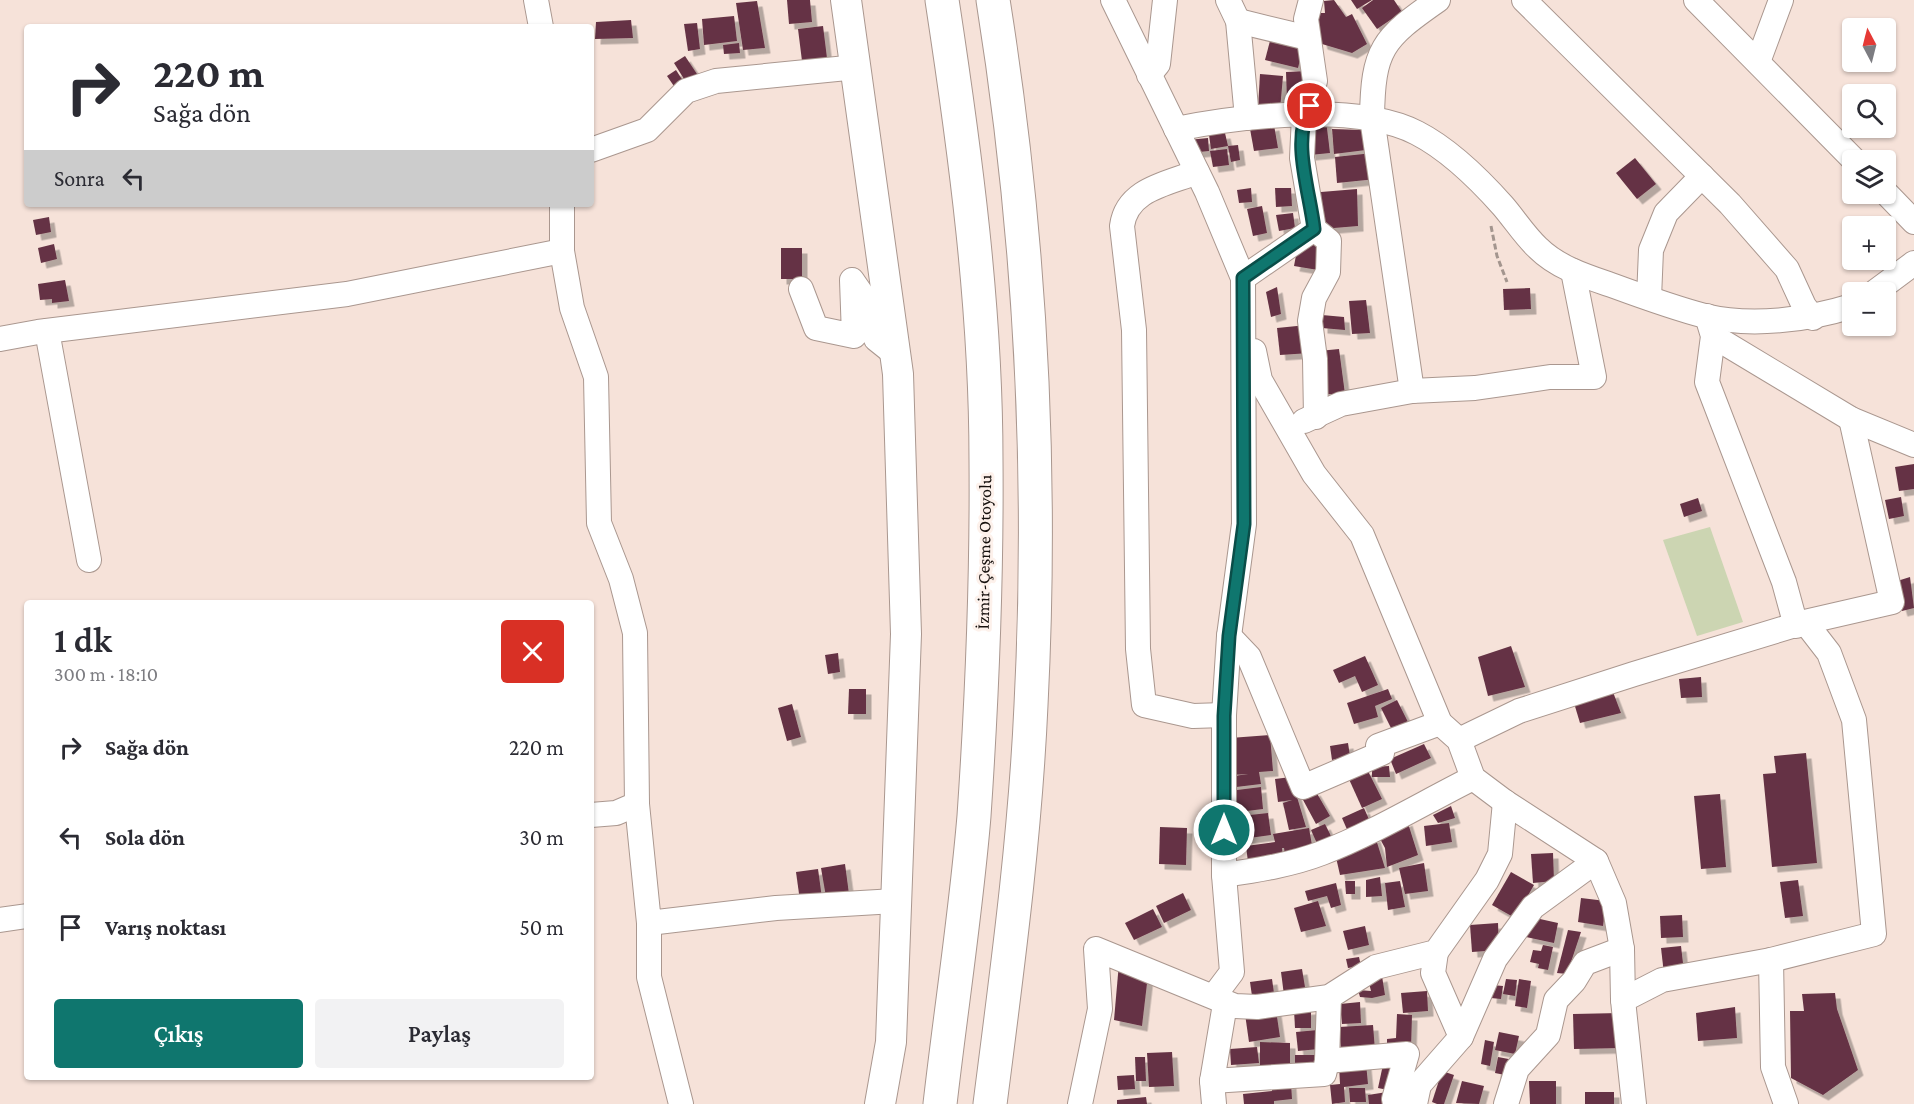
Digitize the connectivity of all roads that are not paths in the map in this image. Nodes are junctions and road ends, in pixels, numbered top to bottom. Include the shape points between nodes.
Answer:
1 (536, 0) edge
2 (846, 0) edge
3 (942, 0) edge
4 (993, 0) edge
5 (1113, 0) edge
6 (1165, 0) edge
7 (1311, 0) edge
8 (1438, 0) edge
9 (1524, 0) edge
10 (1696, 0) edge
11 (1781, 0) edge
12 (1233, 11) edge
13 (540, 24) edge
14 (1308, 38) junction
15 (1758, 62) junction
16 (857, 67) junction
17 (1149, 75) junction
18 (1304, 116) junction
19 (1247, 118) junction
20 (1372, 118) junction
21 (1176, 129) junction
22 (594, 149) edge
23 (1844, 150) edge
24 (1197, 172) junction
25 (1702, 176) junction
26 (1896, 203) edge
27 (562, 207) edge
28 (1914, 222) edge
29 (1314, 229) junction
30 (562, 251) junction
31 (1914, 263) edge
32 (1573, 271) junction
33 (1243, 278) junction
34 (1888, 282) edge
35 (801, 289) dead end
36 (1649, 298) junction
37 (1245, 308) junction
38 (1842, 309) edge
39 (1813, 318) junction
40 (1710, 326) junction
41 (47, 330) junction
42 (0, 339) edge
43 (896, 356) junction
44 (1412, 392) junction
45 (1316, 417) junction
46 (1851, 419) junction
47 (1287, 426) junction
48 (1914, 445) edge
49 (89, 560) dead end
50 (1801, 624) junction
51 (1229, 636) junction
52 (1224, 716) junction
53 (1440, 723) junction
54 (1459, 740) junction
55 (1473, 778) junction
56 (1505, 802) junction
57 (627, 809) junction
58 (594, 814) edge
59 (1596, 861) junction
60 (1224, 875) junction
61 (895, 901) junction
62 (24, 916) edge
63 (0, 920) edge
64 (649, 923) junction
65 (1622, 949) junction
66 (1436, 952) junction
67 (1771, 960) junction
68 (1329, 997) junction
69 (1623, 1000) junction
70 (1225, 1004) junction
71 (1461, 1037) junction
72 (1407, 1054) junction
73 (1327, 1060) junction
74 (1439, 1063) junction
75 (1213, 1092) edge
76 (681, 1104) edge
77 (880, 1104) edge
78 (940, 1104) edge
79 (990, 1104) edge
80 (1080, 1104) edge
81 (1395, 1104) edge
82 (1415, 1104) edge
83 (1506, 1104) edge
84 (1634, 1104) edge
85 (1786, 1104) edge

1 - 13 street
2 - 16 main road
3 - 78 highway, İzmir-Çeşme Otoyolu via 970,217 986,458 974,818
4 - 79 highway via 1009,102 1028,293 1035,632 1023,825
5 - 17 street
6 - 17 street via 1158,64
7 - 14 street via 1306,19
8 - 20 street via 1404,24 1378,55 1372,77
9 - 25 street
10 - 15 street
11 - 15 street
12 - 14 street
12 - 19 street
14 - 18 street via 1316,81
15 - 23 street
16 - 22 street via 716,81 686,92 647,130
16 - 43 main road
17 - 21 street
18 - 19 street
18 - 20 street
18 - 29 street via 1302,158
19 - 21 street
20 - 32 street via 1417,133 1459,161 1539,249
20 - 44 street
21 - 24 street
24 - 33 street
24 - 52 street via 1132,199 1122,226 1134,330 1138,649 1144,705 1178,714
25 - 36 street via 1666,213 1651,250
25 - 39 street via 1787,269
26 - 28 street
27 - 30 street
29 - 33 street
29 - 45 street via 1329,242 1328,272 1314,298 1310,321
30 - 41 street via 347,294
30 - 57 street via 572,308 596,377 599,523 621,579 634,633
31 - 34 street
32 - 36 street
32 - 44 street via 1594,377 1550,377
33 - 37 street
35 - 43 street via 816,328 854,336 852,280 863,296 876,339
36 - 40 street
37 - 47 street via 1260,380
37 - 51 street via 1244,524
38 - 39 street
39 - 40 street
40 - 46 street
40 - 50 street via 1707,382
41 - 42 street
41 - 49 street
43 - 61 main road via 906,634
44 - 45 street via 1341,404
45 - 47 street
46 - 48 street
46 - 50 street via 1892,602
47 - 53 street via 1314,474 1362,535
50 - 54 street via 1519,711
50 - 67 street via 1829,653 1854,720 1874,934
51 - 52 street
51 - 53 street via 1249,657 1304,787 1382,753 1378,746
52 - 60 street
53 - 54 street
54 - 55 street
55 - 56 street
55 - 60 street via 1320,854
56 - 59 street
56 - 66 street via 1500,854 1487,880
57 - 58 street
57 - 64 street via 640,837
59 - 65 street via 1614,903
59 - 71 street via 1533,907 1495,959
60 - 70 street via 1232,972 1217,992
61 - 64 street via 776,908
61 - 77 main road via 891,1042
62 - 63 street
64 - 76 street via 649,977
65 - 69 street
65 - 83 street via 1585,963 1556,1000 1548,1035 1517,1069
66 - 68 street via 1377,967
66 - 71 street via 1433,973
67 - 69 street via 1662,980
67 - 85 street via 1773,1067
68 - 70 street via 1257,1007
68 - 73 street
69 - 84 street
70 - 75 street
70 - 80 street via 1096,949 1100,1009
71 - 74 street
72 - 73 street
72 - 74 street
72 - 81 street
73 - 75 street via 1324,1074
74 - 82 street via 1419,1085

